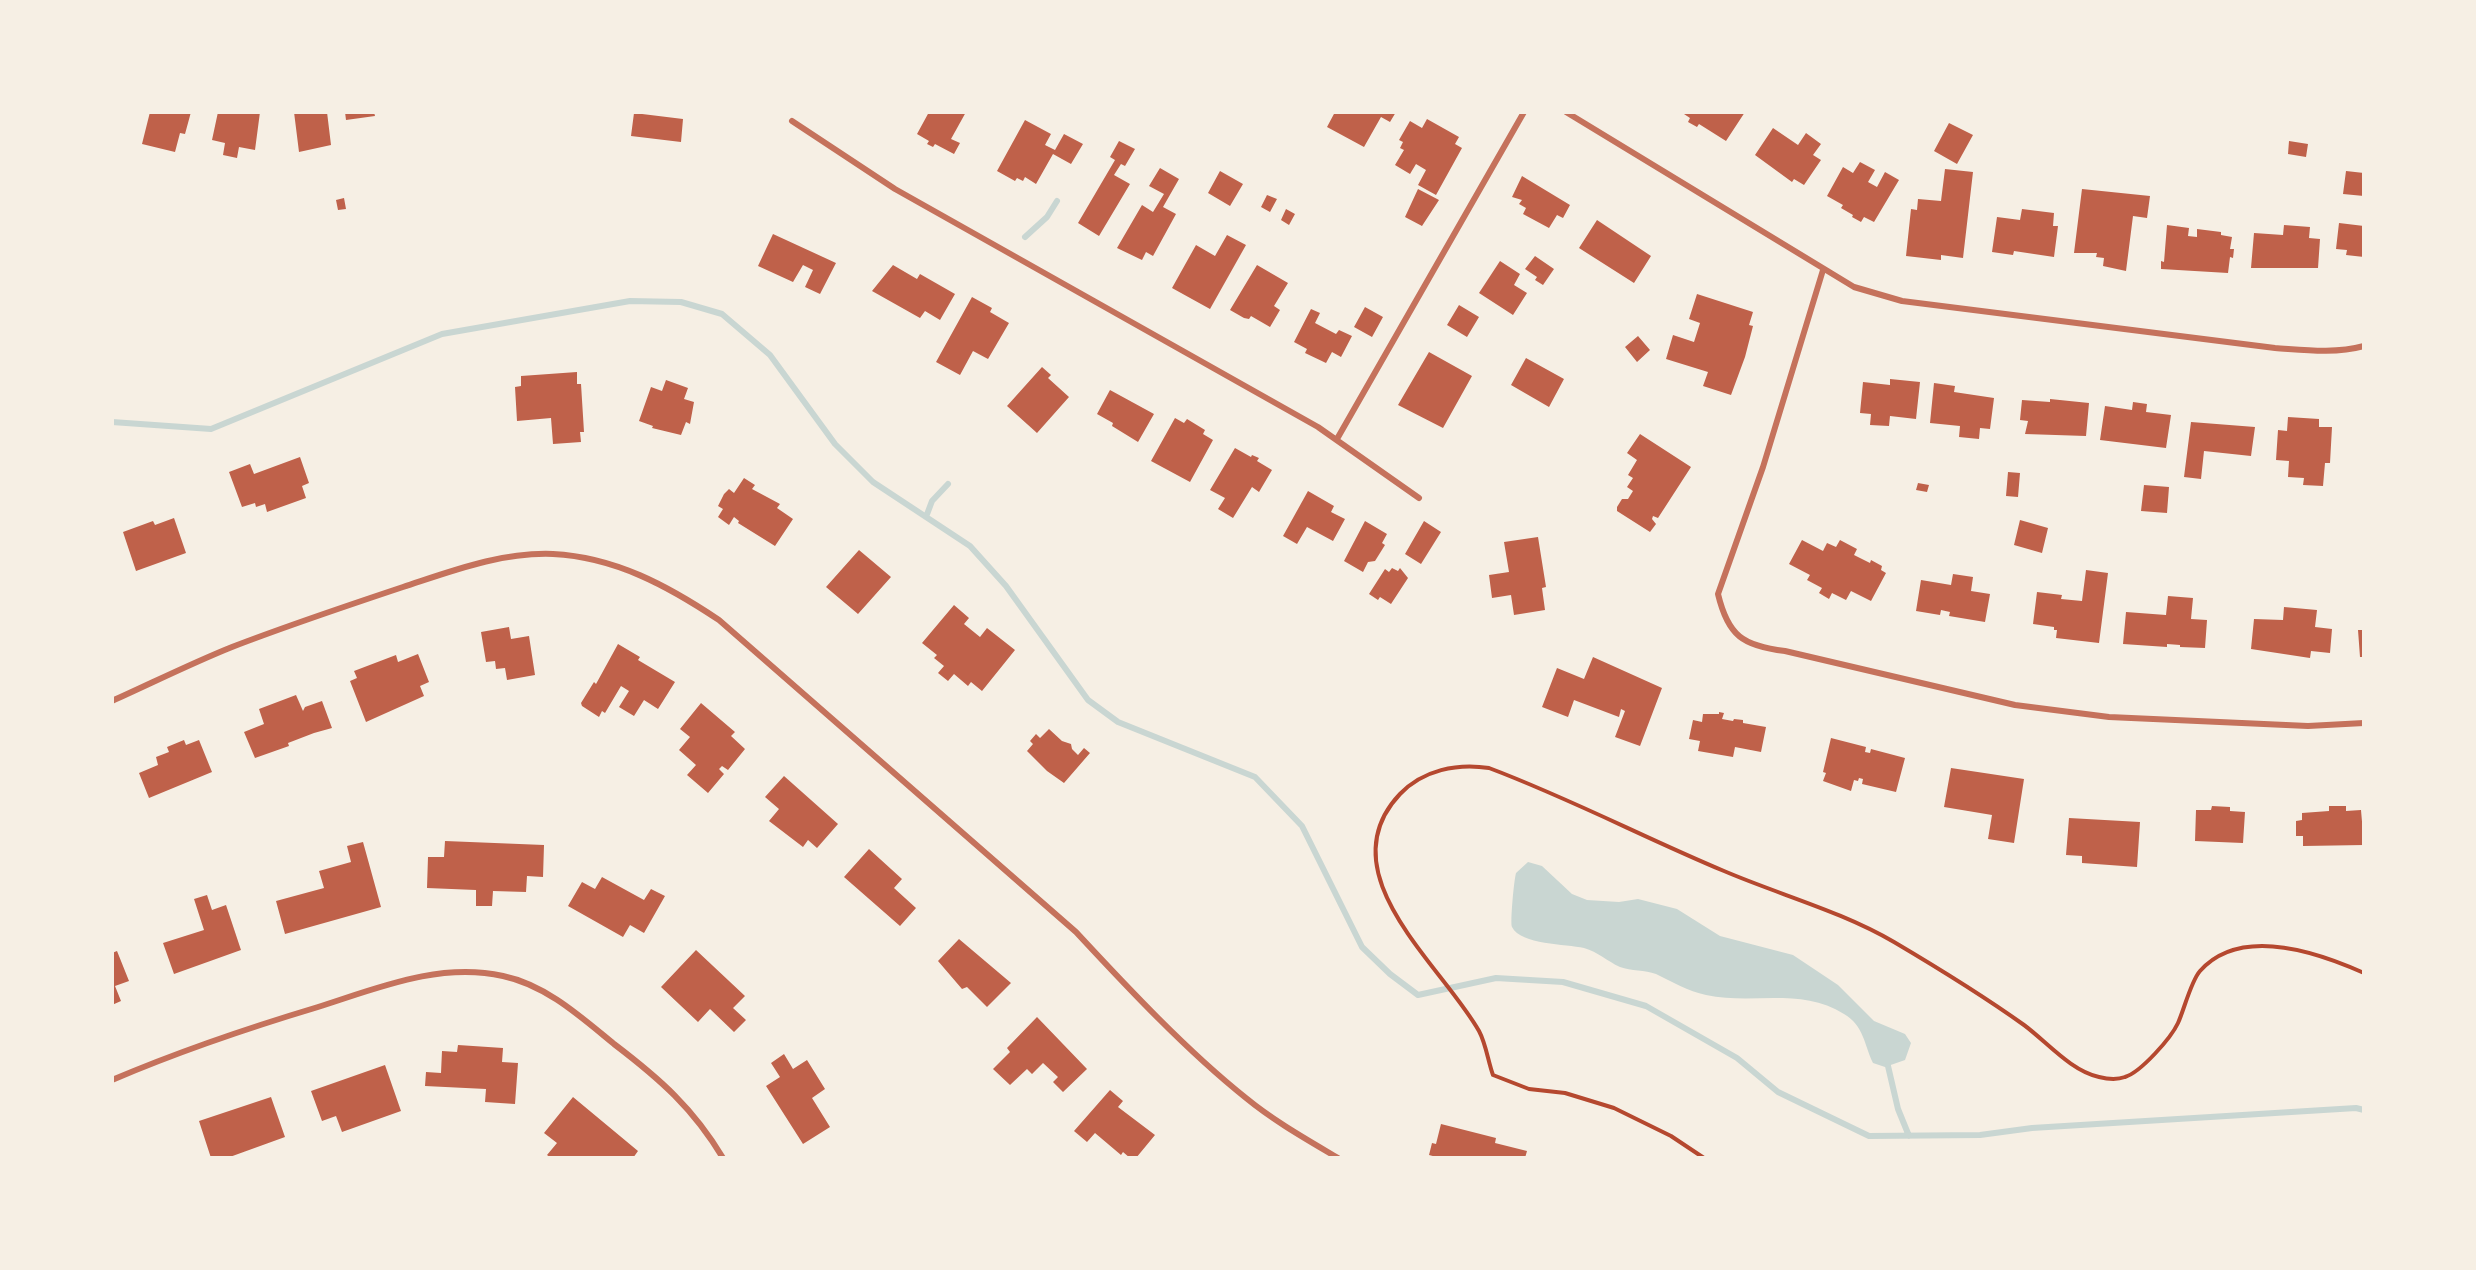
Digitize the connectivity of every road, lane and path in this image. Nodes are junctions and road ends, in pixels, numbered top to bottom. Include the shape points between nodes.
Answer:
1 (1524, 112) edge
2 (1566, 112) edge
3 (792, 122) dead end
4 (1823, 270) junction
5 (2364, 346) edge
6 (1337, 439) junction
7 (1419, 498) dead end
8 (112, 701) edge
9 (2364, 723) edge
10 (2364, 973) edge
11 (112, 1080) edge
12 (723, 1158) edge
13 (1338, 1158) edge
14 (1704, 1158) edge

1 - 6 street
2 - 4 street
3 - 6 street via 895,189
4 - 5 street via 1854,287 1902,301 2275,348 2320,351
4 - 9 street via 1763,467 1718,594 1723,615 1746,643 2015,705 2109,717 2308,726
6 - 7 street
8 - 13 street via 242,644 352,604 501,558 553,554 600,561 631,571 675,591 719,620 1076,932 1245,1098
10 - 14 path via 2305,952 2243,947 2222,954 2198,972 2176,1027 2165,1041 2133,1073 2113,1079 2100,1077 2084,1072 1950,975 1846,917 1778,894 1662,846 1516,778 1475,766 1437,771 1409,785 1380,822 1376,835 1379,872 1395,918 1480,1033 1493,1075 1529,1089 1565,1093 1614,1108 1671,1136
11 - 12 street via 229,1034 417,976 485,972 506,976 545,993 651,1072 689,1107

